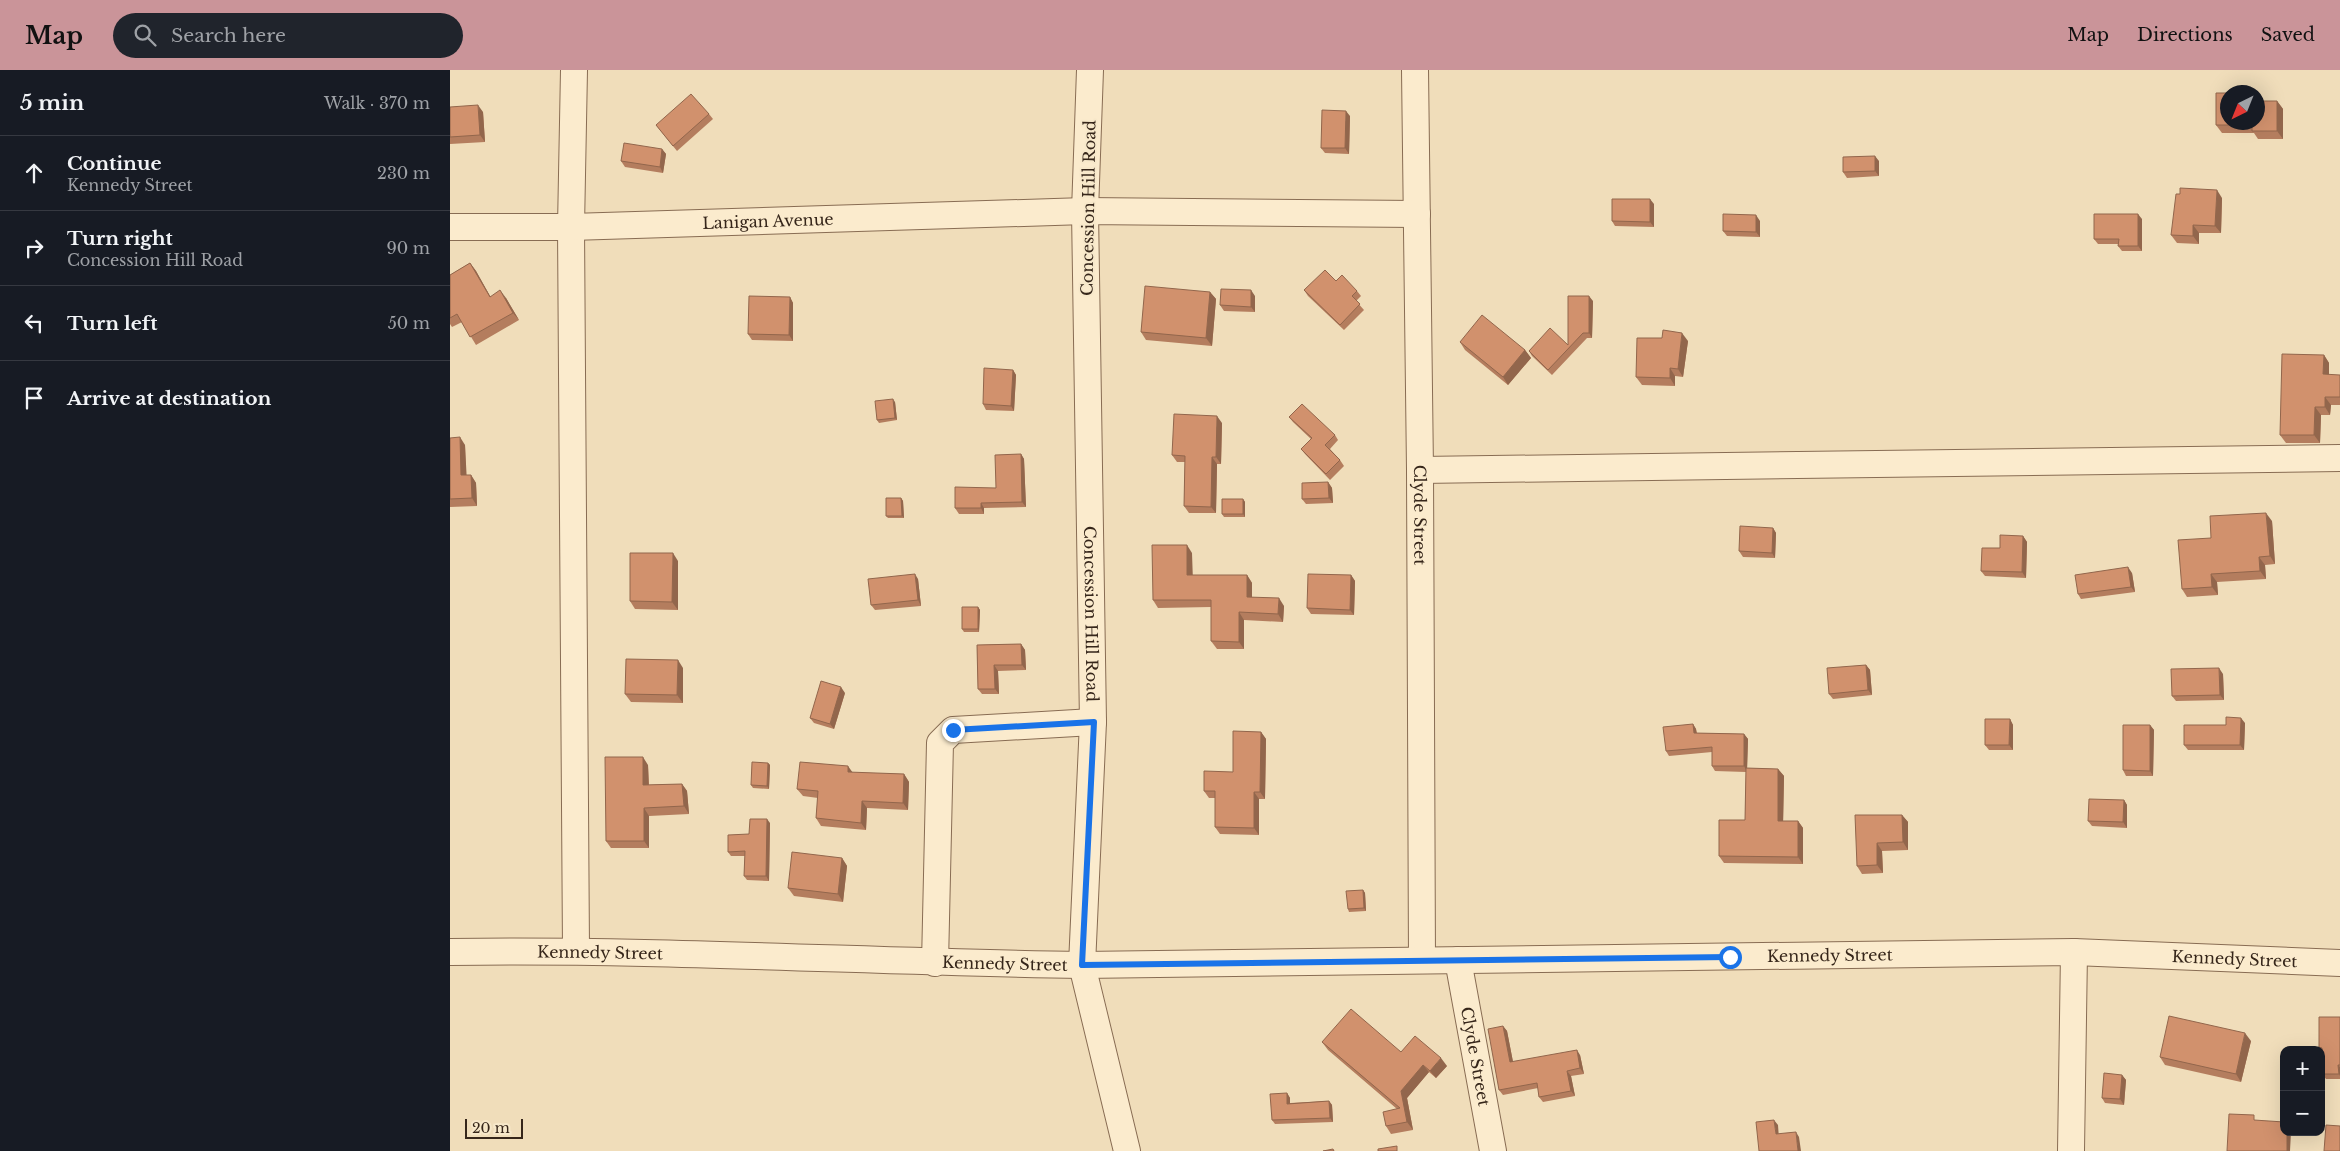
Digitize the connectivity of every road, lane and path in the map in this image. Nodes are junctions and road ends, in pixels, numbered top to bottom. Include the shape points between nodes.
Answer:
1 (574, 70) edge
2 (1090, 70) edge
3 (1415, 70) edge
4 (1085, 211) junction
5 (1417, 214) junction
6 (450, 227) edge
7 (571, 227) junction
8 (2340, 458) edge
9 (1420, 470) junction
10 (1094, 722) junction
11 (576, 950) junction
12 (450, 952) edge
13 (2074, 952) junction
14 (1422, 960) junction
15 (1458, 960) junction
16 (936, 963) junction
17 (2340, 963) edge
18 (1082, 965) junction
19 (1127, 1151) edge
20 (1493, 1151) edge
21 (2071, 1151) edge

1 - 7 street
2 - 4 street, Concession Hill Road
3 - 5 street, Clyde Street
4 - 5 street, Lanigan Avenue
4 - 7 street, Lanigan Avenue
4 - 10 street, Concession Hill Road
5 - 9 street, Clyde Street
6 - 7 street, Lanigan Avenue
7 - 11 street
8 - 9 street
9 - 14 street, Clyde Street
10 - 16 street via 953,730 940,743
10 - 18 street, Concession Hill Road
11 - 12 street, Kennedy Street
11 - 16 street, Kennedy Street
13 - 15 street, Kennedy Street
13 - 17 street, Kennedy Street
13 - 21 street
14 - 15 street, Kennedy Street
14 - 18 street, Kennedy Street
15 - 20 street, Clyde Street
16 - 18 street, Kennedy Street
18 - 19 street, Concession Hill Road

